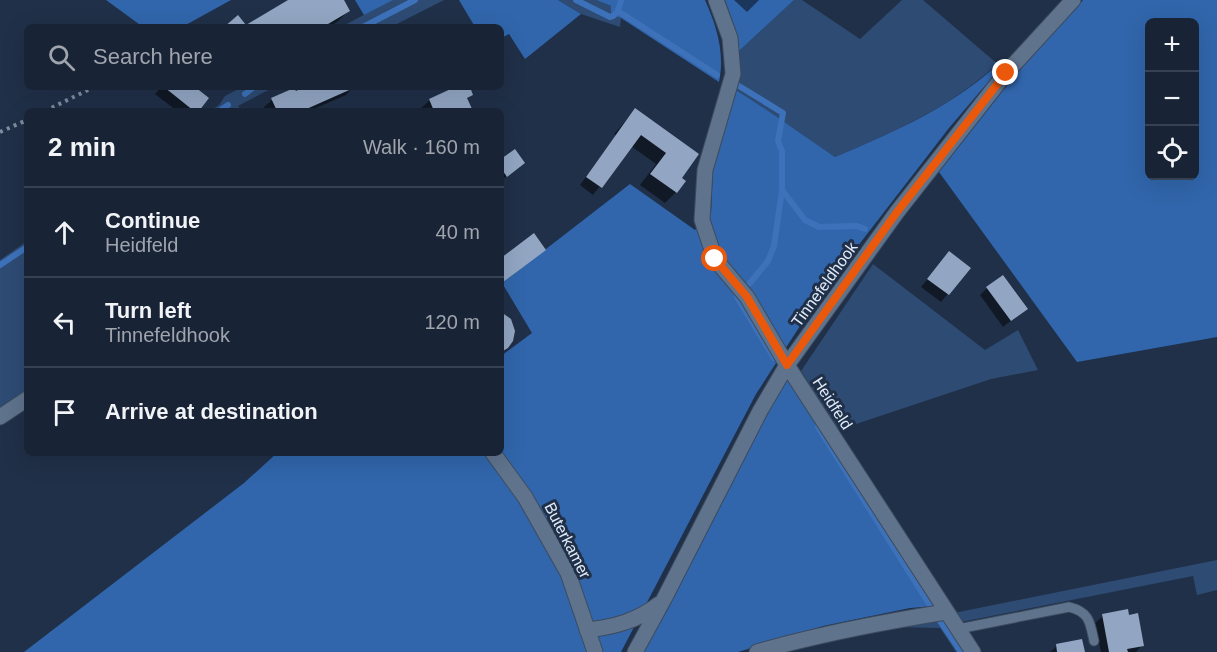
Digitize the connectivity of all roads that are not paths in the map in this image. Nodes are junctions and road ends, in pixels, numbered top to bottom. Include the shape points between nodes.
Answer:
1 (716, 0) edge
2 (1073, 0) edge
3 (787, 365) junction
4 (24, 401) edge
5 (0, 417) edge
6 (495, 456) edge
7 (664, 599) junction
8 (946, 612) junction
9 (958, 629) junction
10 (587, 630) junction
11 (1094, 641) dead end
12 (595, 652) edge
13 (635, 652) edge
14 (757, 652) edge
15 (973, 652) edge

1 - 3 street, Heidfeld via 730,38 733,74 705,170 702,220 715,259 747,297
2 - 3 street, Tinnefeldhook via 1006,73 897,212
3 - 7 street, Tinnefeldhook
3 - 8 street, Heidfeld
4 - 5 street
6 - 10 street, Buterkamer via 525,497 567,573
7 - 10 street via 634,620
7 - 13 street, Tinnefeldhook
8 - 9 street, Heidfeld
8 - 14 street via 892,620
9 - 11 lane via 1069,607 1089,619
9 - 15 street, Heidfeld
10 - 12 street, Buterkamer

